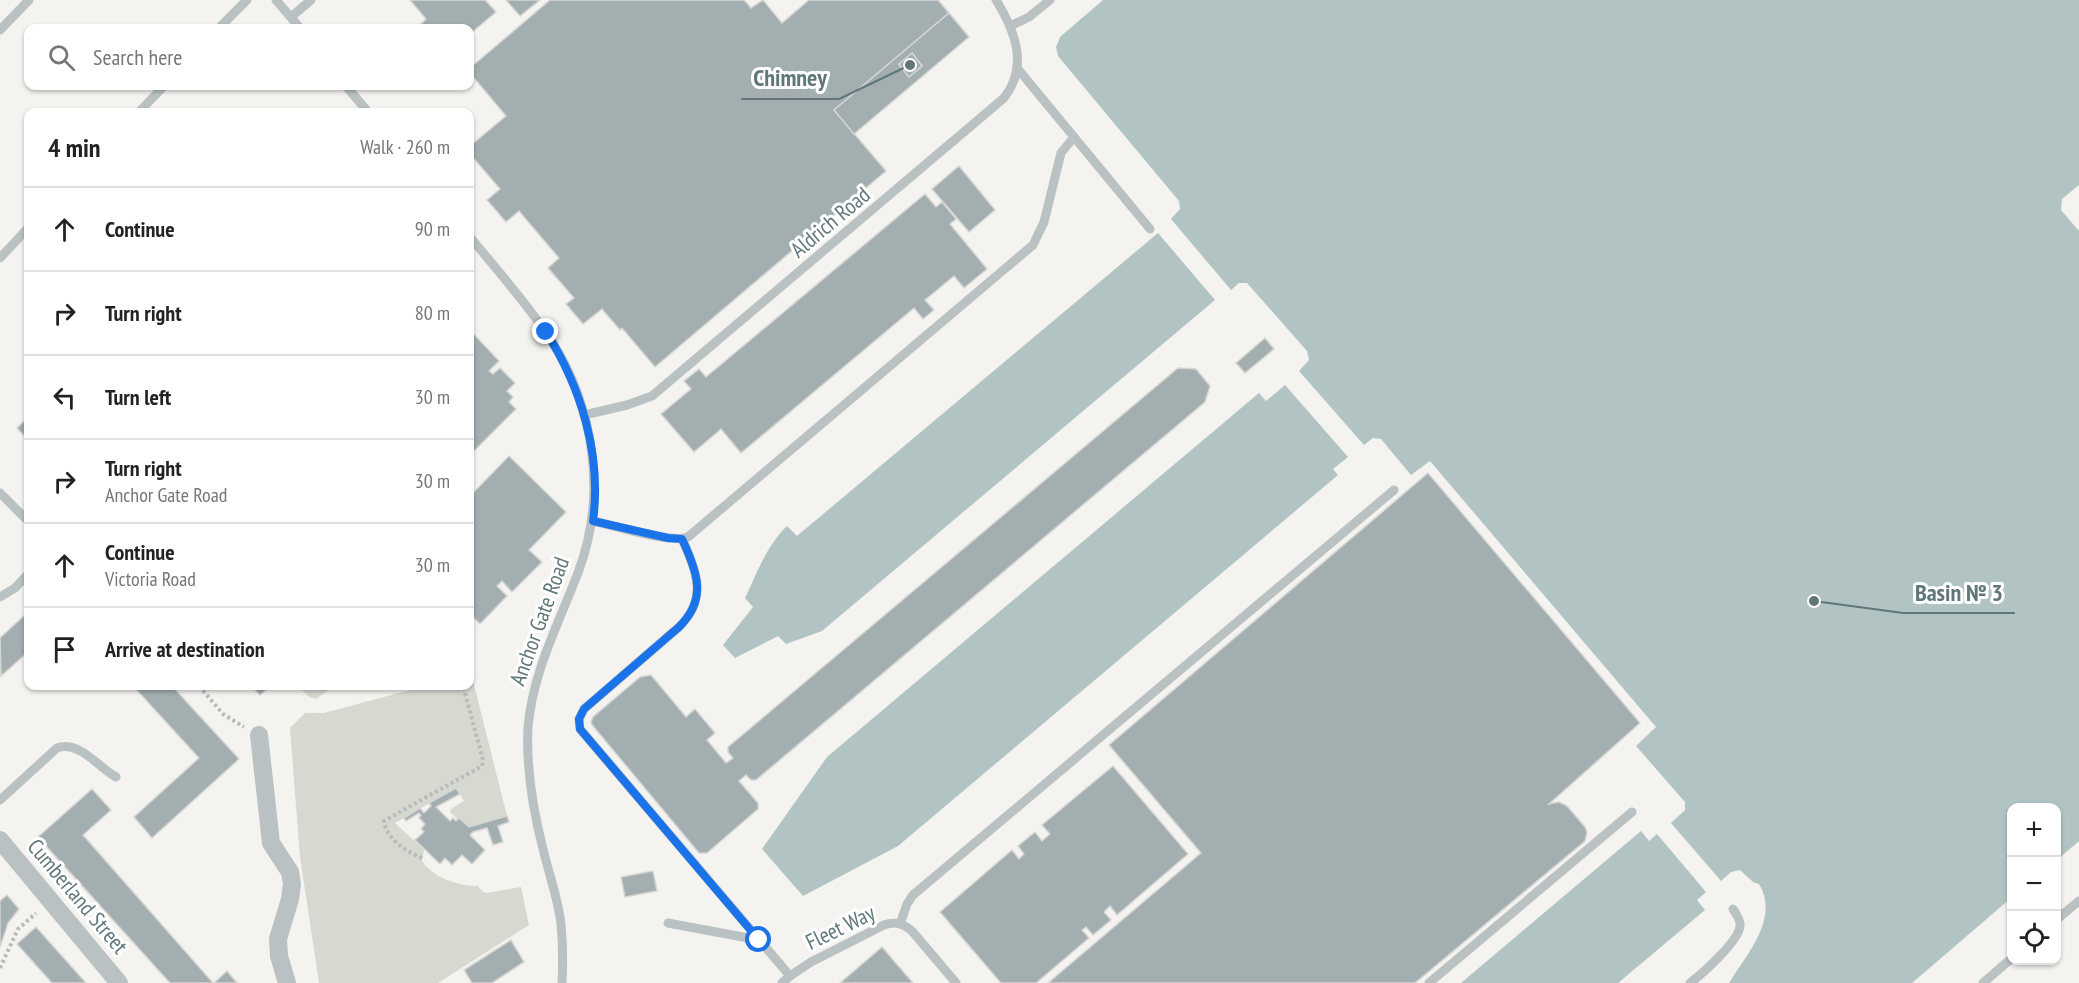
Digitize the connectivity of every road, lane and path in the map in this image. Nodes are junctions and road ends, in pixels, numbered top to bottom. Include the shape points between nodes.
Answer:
1 (30, 0) edge
2 (247, 0) edge
3 (276, 0) edge
4 (311, 0) edge
5 (996, 0) edge
6 (1050, 0) edge
7 (291, 17) junction
8 (223, 24) edge
9 (297, 24) edge
10 (1010, 26) junction
11 (0, 30) edge
12 (1018, 69) junction
13 (160, 90) edge
14 (349, 90) edge
15 (143, 108) edge
16 (365, 108) edge
17 (1074, 137) junction
18 (1150, 229) dead end
19 (24, 232) edge
20 (474, 242) edge
21 (0, 258) edge
22 (584, 415) junction
23 (1394, 490) dead end
24 (0, 493) edge
25 (24, 517) edge
26 (593, 521) junction
27 (682, 539) junction
28 (24, 578) edge
29 (0, 597) edge
30 (203, 690) edge
31 (464, 690) edge
32 (259, 735) joint
33 (116, 777) dead end
34 (0, 800) edge
35 (1632, 812) dead end
36 (0, 840) edge
37 (422, 858) dead end
38 (50, 901) junction
39 (2079, 901) edge
40 (1733, 909) dead end
41 (2061, 916) edge
42 (668, 923) dead end
43 (900, 924) junction
44 (759, 940) junction
45 (2007, 962) edge
46 (0, 968) edge
47 (786, 980) edge
48 (119, 983) edge
49 (287, 983) edge
50 (562, 983) edge
51 (956, 983) edge
52 (1429, 983) edge
53 (1690, 983) edge
54 (1983, 983) edge

1 - 11 lane
2 - 8 lane
3 - 7 lane
4 - 7 lane
5 - 10 lane
6 - 10 lane
7 - 9 lane
10 - 12 lane via 1018,50
12 - 17 lane
12 - 22 lane, Aldrich Road via 1010,91 994,107 652,396
13 - 15 lane
14 - 16 lane
17 - 18 lane
17 - 27 lane via 1061,153 1044,222 1033,244
19 - 21 lane
20 - 22 lane, Anchor Gate Road via 546,332
22 - 26 lane, Anchor Gate Road via 593,468
23 - 43 lane via 917,891
24 - 25 lane
26 - 27 lane
26 - 50 lane, Anchor Gate Road via 535,687 528,728 530,784 561,923
27 - 44 lane via 697,578 691,613 584,709 580,729
28 - 29 lane
30 - 32 path via 224,714
31 - 37 path via 482,766 384,820 403,849
32 - 49 street via 271,843 290,872 292,884 278,939
33 - 34 lane via 84,753 64,746
35 - 52 lane
36 - 38 street, Cumberland Street
38 - 46 path via 18,928
38 - 48 street, Cumberland Street
39 - 41 lane
40 - 53 lane via 1740,920 1739,930 1716,960
42 - 44 lane
43 - 47 lane, Fleet Way via 884,926 811,962
43 - 51 lane, Fleet Way via 912,931
44 - 47 lane
45 - 54 lane

